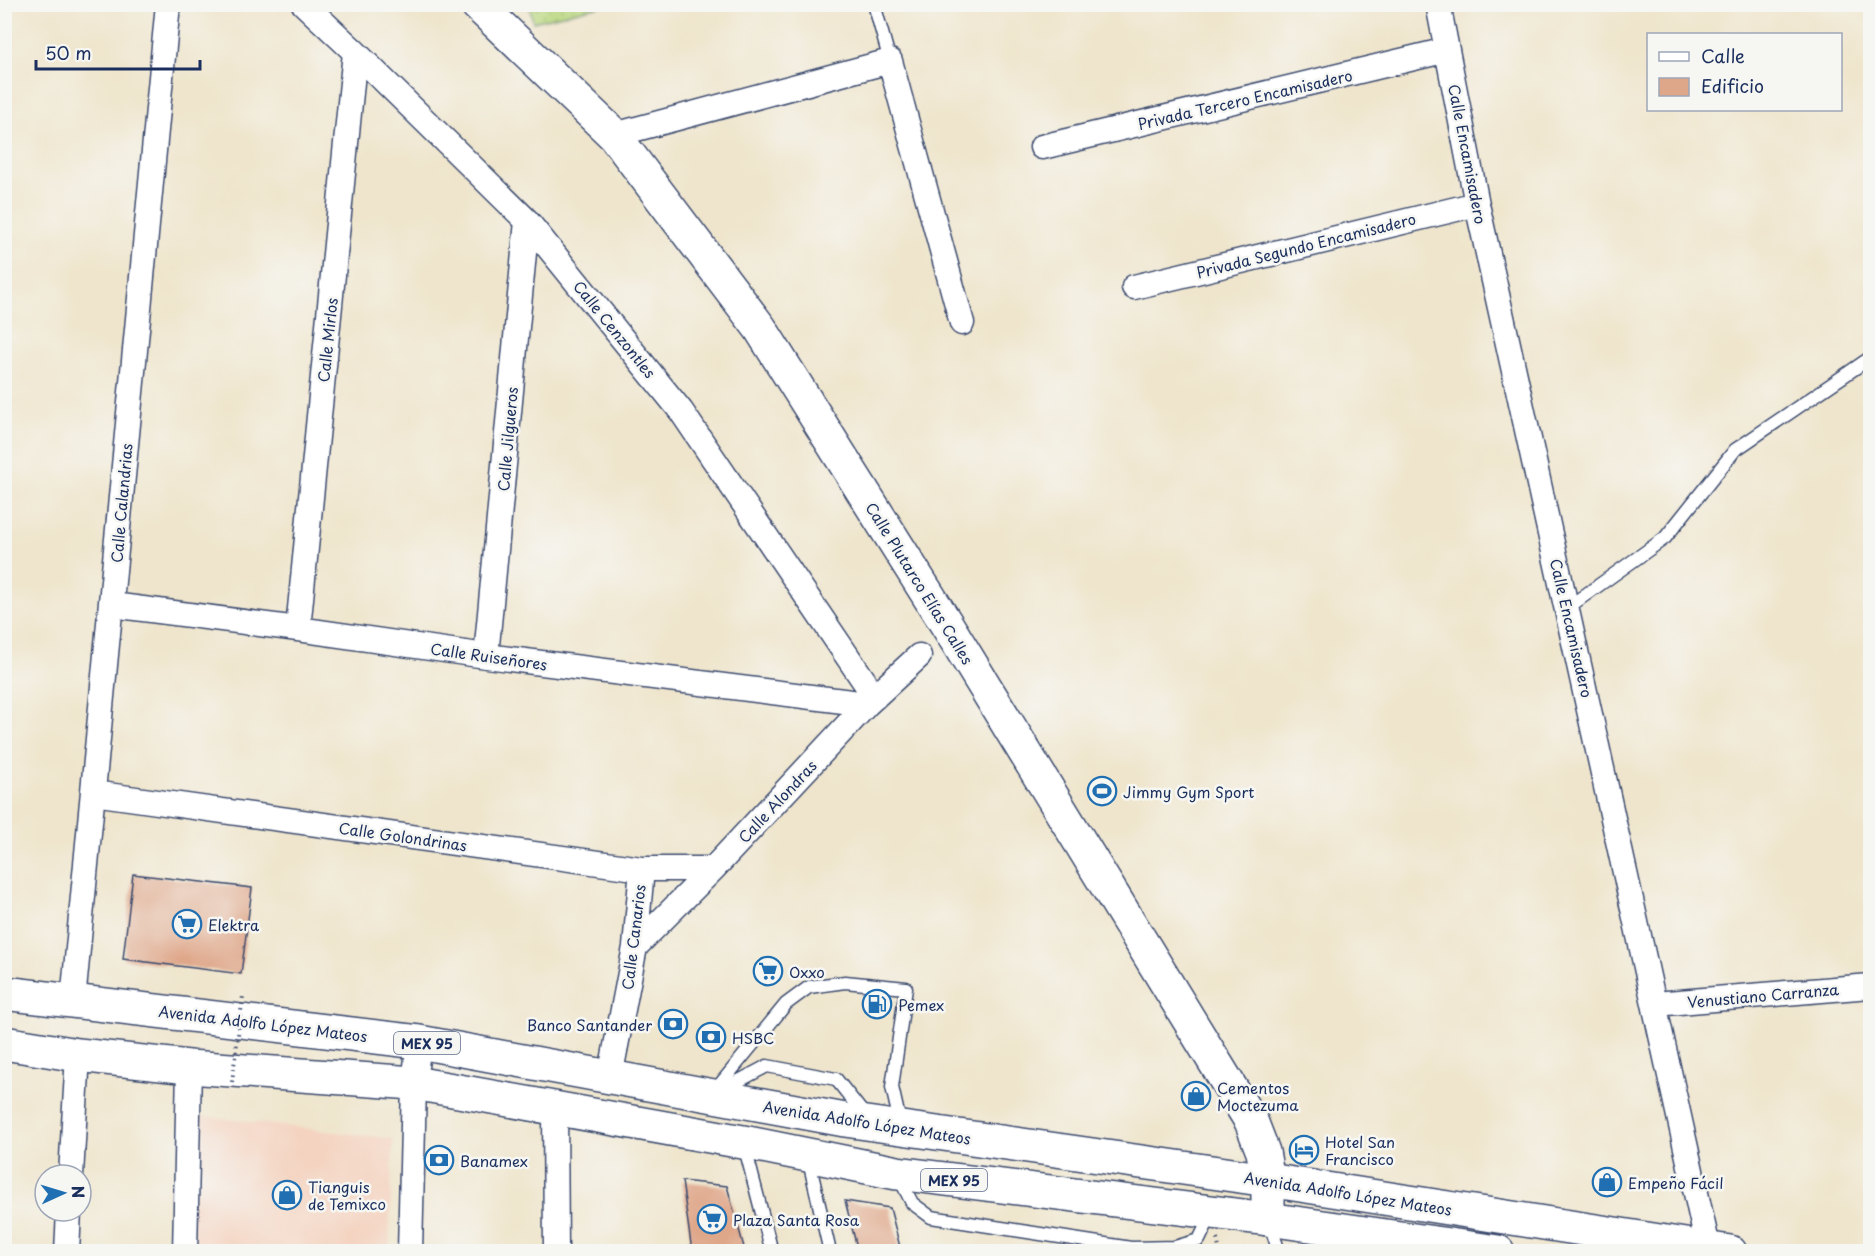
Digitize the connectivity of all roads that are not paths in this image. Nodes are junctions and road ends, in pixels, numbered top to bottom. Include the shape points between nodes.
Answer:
1 (168, 4) edge
2 (304, 4) edge
3 (874, 4) edge
4 (1438, 4) edge
5 (482, 6) edge
6 (1447, 50) junction
7 (355, 52) junction
8 (890, 61) junction
9 (614, 135) junction
10 (1042, 147) dead end
11 (1478, 204) junction
12 (527, 221) junction
13 (1134, 287) dead end
14 (962, 322) dead end
15 (1870, 358) edge
16 (112, 605) junction
17 (1567, 608) junction
18 (298, 628) junction
19 (486, 656) junction
20 (919, 656) dead end
21 (871, 700) junction
22 (93, 793) junction
23 (642, 868) junction
24 (713, 869) junction
25 (635, 947) junction
26 (1870, 986) edge
27 (4, 993) edge
28 (73, 1001) junction
29 (1655, 1004) junction
30 (419, 1041) junction
31 (4, 1043) edge
32 (78, 1055) junction
33 (189, 1067) junction
34 (610, 1077) junction
35 (414, 1083) junction
36 (711, 1096) junction
37 (555, 1108) junction
38 (873, 1124) junction
39 (743, 1142) junction
40 (808, 1156) junction
41 (840, 1162) junction
42 (72, 1163) edge
43 (897, 1173) junction
44 (1268, 1180) junction
45 (1212, 1212) junction
46 (1268, 1219) junction
47 (68, 1223) edge
48 (67, 1251) edge
49 (185, 1251) edge
50 (410, 1251) edge
51 (556, 1251) edge
52 (772, 1251) edge
53 (830, 1251) edge
54 (1279, 1251) edge
55 (1498, 1251) edge
56 (1716, 1251) edge

1 - 16 street, Calle Calandrias
2 - 7 street, Calle Cenzontles
3 - 8 lane
4 - 6 street, Calle Encamisadero
5 - 9 main road, Calle Plutarco Elías Calles
6 - 10 street, Privada Tercero Encamisadero
6 - 11 street, Calle Encamisadero
7 - 12 street, Calle Cenzontles
7 - 18 street, Calle Mirlos
8 - 9 street
8 - 14 street
9 - 44 main road, Calle Plutarco Elías Calles via 760,328 947,625 1251,1121
11 - 13 street, Privada Segundo Encamisadero
11 - 17 street, Calle Encamisadero
12 - 19 street, Calle Jilgueros
12 - 21 street, Calle Cenzontles via 681,411
15 - 17 lane via 1735,450 1665,538
16 - 18 street, Calle Ruiseñores
16 - 22 street, Calle Calandrias
17 - 29 street, Calle Encamisadero
18 - 19 street, Calle Ruiseñores
19 - 21 street, Calle Ruiseñores
20 - 21 street, Calle Alondras
21 - 24 street, Calle Alondras
22 - 23 street, Calle Golondrinas
22 - 28 street, Calle Calandrias
23 - 24 street, Calle Golondrinas
23 - 25 street, Calle Canarios
24 - 25 street, Calle Alondras
25 - 34 street, Calle Canarios
26 - 29 street, Venustiano Carranza
27 - 28 main road, Avenida Adolfo López Mateos / MEX 95
28 - 30 main road, Avenida Adolfo López Mateos / MEX 95
29 - 56 street, Calle Encamisadero
30 - 34 main road, Avenida Adolfo López Mateos / MEX 95
30 - 35 street
31 - 32 main road, MEX 95
32 - 33 main road, MEX 95
32 - 42 street
33 - 35 main road, MEX 95
33 - 49 street
34 - 36 main road, Avenida Adolfo López Mateos / MEX 95
35 - 37 main road, MEX 95
35 - 50 street
36 - 38 main road, Avenida Adolfo López Mateos / MEX 95
36 - 38 lane via 786,1004 809,987 845,982 906,988 892,1088
37 - 39 main road, MEX 95
37 - 51 street
38 - 41 main road
38 - 44 main road, Avenida Adolfo López Mateos / MEX 95
39 - 40 main road, MEX 95
39 - 52 lane
40 - 41 main road, MEX 95
40 - 53 lane
41 - 43 main road, MEX 95
43 - 45 main road, MEX 95
43 - 45 lane via 912,1203 931,1217 1131,1248 1175,1247 1199,1240
44 - 46 main road, Calle Plutarco Elías Calles
44 - 56 main road, Avenida Adolfo López Mateos / MEX 95
45 - 46 main road, MEX 95
46 - 54 lane
46 - 55 main road, MEX 95
47 - 48 street

